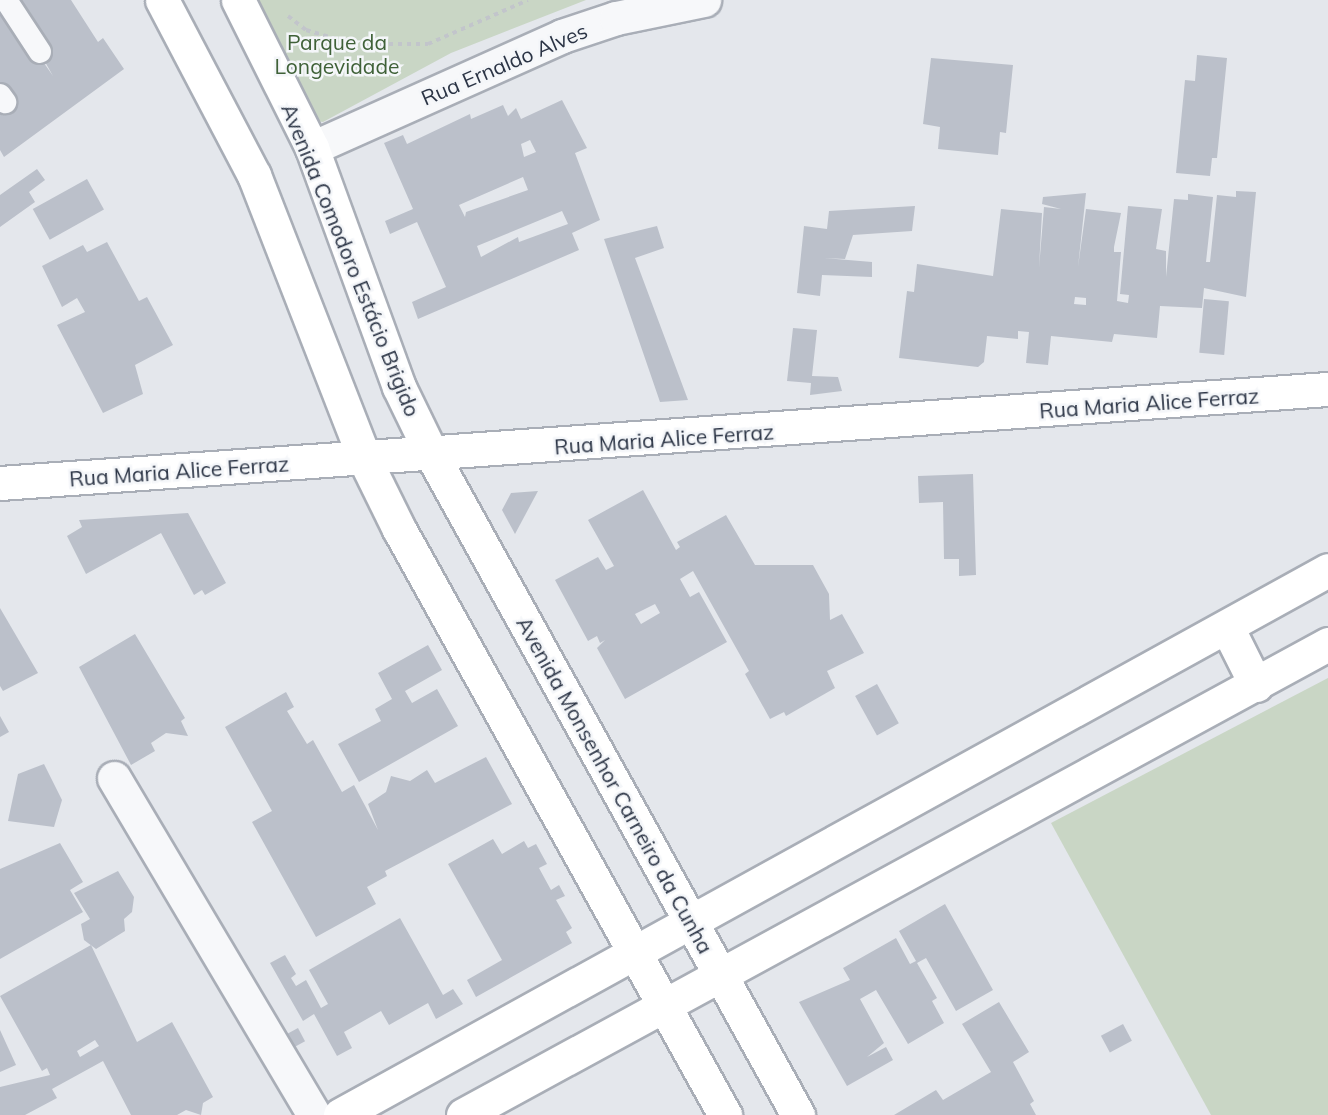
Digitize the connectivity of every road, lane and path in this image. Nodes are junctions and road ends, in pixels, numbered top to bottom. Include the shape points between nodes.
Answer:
1 (6, 0) edge
2 (162, 0) edge
3 (238, 0) edge
4 (528, 0) edge
5 (704, 0) edge
6 (279, 9) dead end
7 (40, 52) dead end
8 (312, 148) junction
9 (1328, 389) edge
10 (432, 455) junction
11 (365, 460) junction
12 (0, 483) edge
13 (1328, 570) edge
14 (1227, 627) junction
15 (1328, 644) edge
16 (1256, 685) junction
17 (114, 778) dead end
18 (690, 923) junction
19 (636, 953) junction
20 (719, 974) junction
21 (664, 1004) junction
22 (314, 1115) edge
23 (340, 1115) edge
24 (463, 1115) edge
25 (725, 1115) edge
26 (798, 1115) edge

1 - 7 lane
2 - 11 street via 254,175
3 - 8 street, Avenida Comodoro Estácio Brigido
4 - 6 path via 428,44 353,44 306,30
5 - 8 street, Rua Ernaldo Alves via 616,18 562,36
8 - 10 street, Avenida Comodoro Estácio Brigido via 399,387
9 - 10 street, Rua Maria Alice Ferraz
10 - 11 street, Rua Maria Alice Ferraz
10 - 18 street, Avenida Monsenhor Carneiro da Cunha
11 - 12 street, Rua Maria Alice Ferraz
11 - 19 street
13 - 14 street
14 - 16 street
14 - 18 street
15 - 16 street
16 - 20 street
17 - 22 street
18 - 19 street
18 - 20 street, Avenida Monsenhor Carneiro da Cunha
19 - 21 street
19 - 23 street
20 - 21 street
20 - 26 street, Avenida Monsenhor Carneiro da Cunha
21 - 24 street
21 - 25 street

